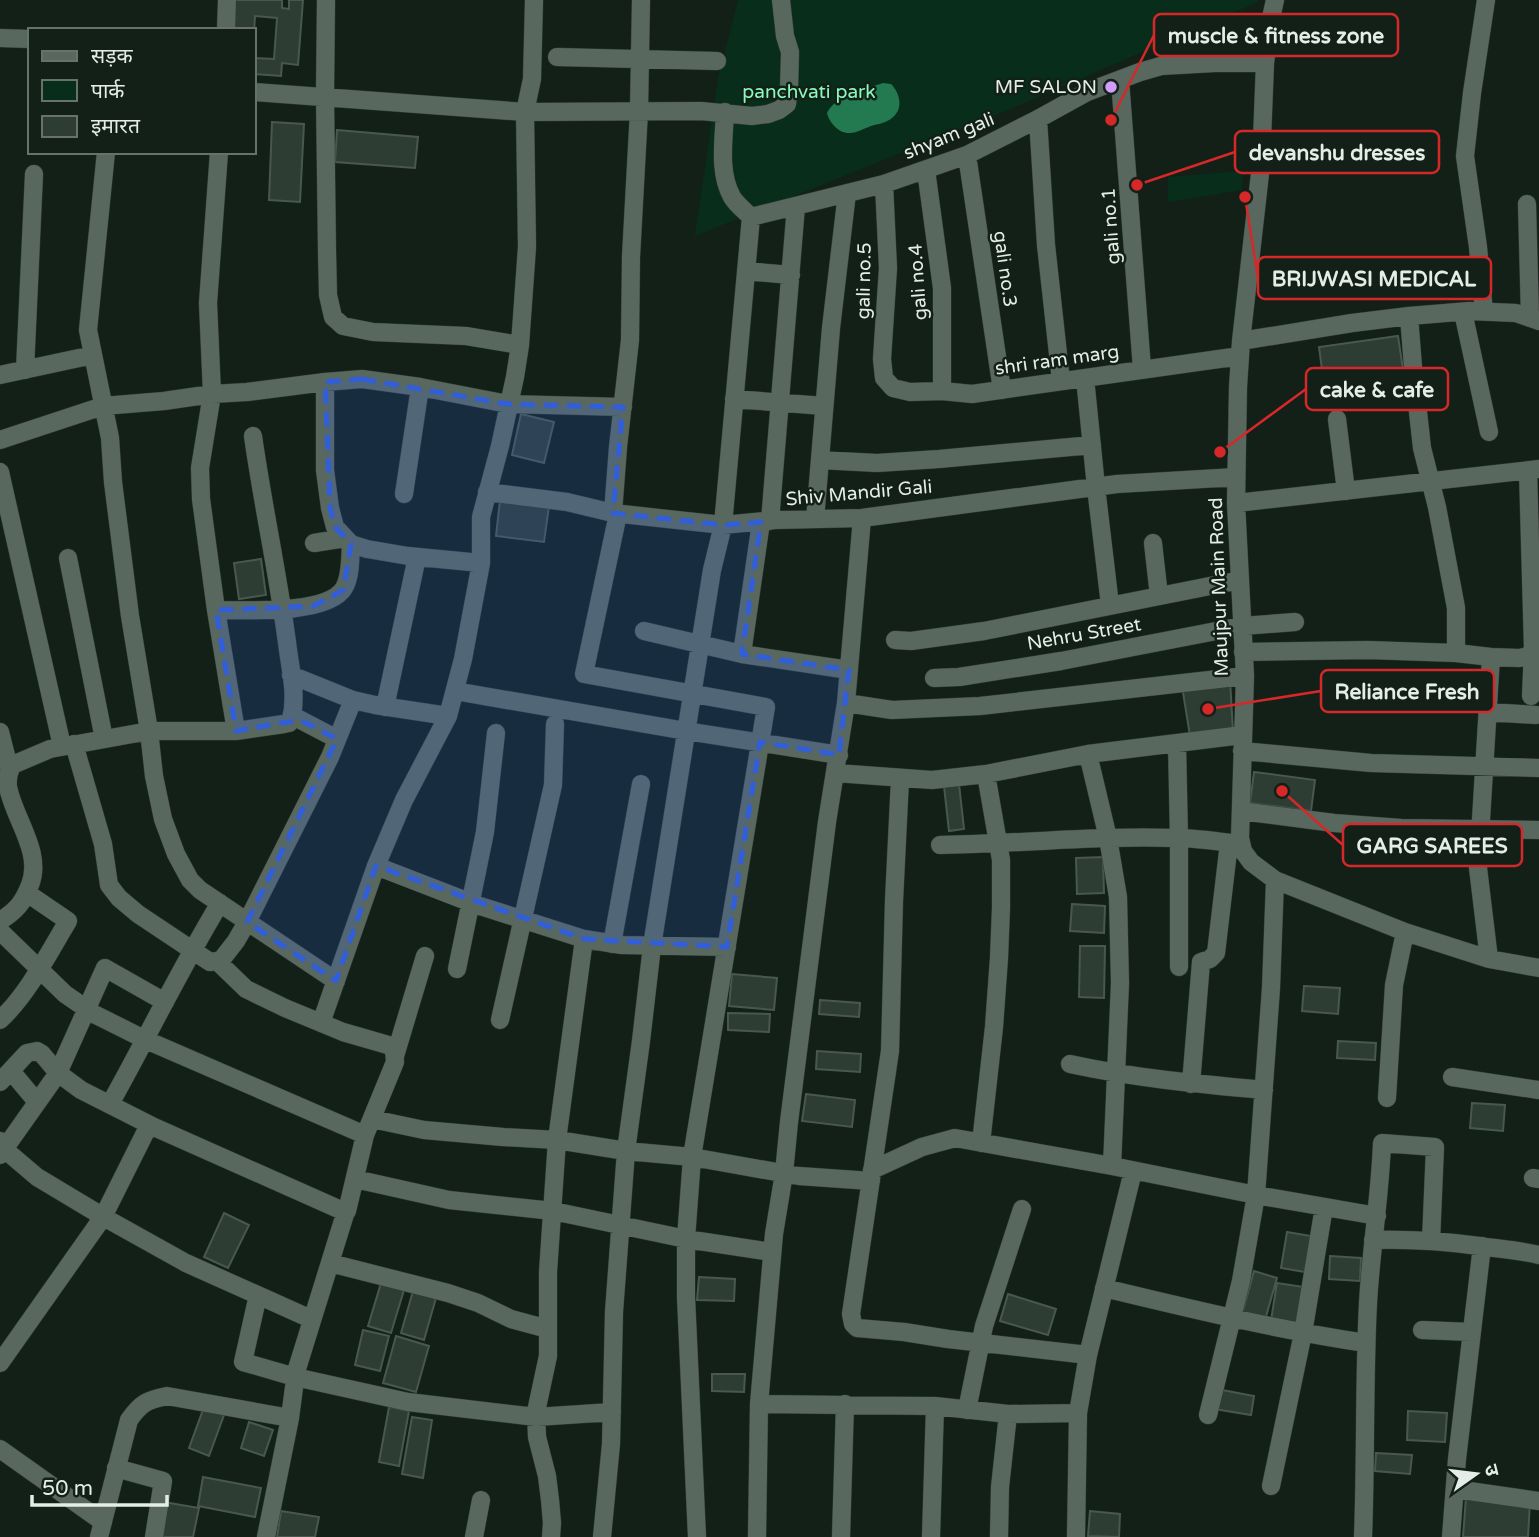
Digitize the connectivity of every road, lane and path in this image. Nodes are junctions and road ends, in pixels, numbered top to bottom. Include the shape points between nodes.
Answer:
1 (228, 0) edge
2 (326, 0) edge
3 (534, 0) edge
4 (641, 0) edge
5 (781, 0) edge
6 (1275, 0) edge
7 (1486, 0) edge
8 (226, 28) edge
9 (0, 38) edge
10 (28, 39) edge
11 (557, 57) dead end
12 (640, 60) junction
13 (717, 61) dead end
14 (1265, 63) junction
15 (1121, 80) junction
16 (256, 92) edge
17 (325, 96) junction
18 (639, 111) junction
19 (525, 112) junction
20 (725, 113) junction
21 (1038, 119) junction
22 (106, 154) edge
23 (219, 154) edge
24 (967, 155) junction
25 (926, 170) junction
26 (34, 174) dead end
27 (884, 184) junction
28 (847, 193) junction
29 (1527, 204) dead end
30 (796, 206) junction
31 (751, 217) junction
32 (746, 271) junction
33 (791, 275) junction
34 (1463, 312) junction
35 (1484, 312) junction
36 (1409, 316) junction
37 (1534, 320) edge
38 (520, 345) junction
39 (1240, 349) junction
40 (93, 355) junction
41 (1142, 369) junction
42 (25, 370) junction
43 (0, 375) edge
44 (884, 378) joint
45 (1085, 378) junction
46 (1062, 381) junction
47 (325, 382) junction
48 (419, 387) junction
49 (1002, 390) junction
50 (942, 391) junction
51 (212, 394) junction
52 (734, 399) junction
53 (780, 402) junction
54 (508, 404) junction
55 (103, 406) junction
56 (824, 406) junction
57 (623, 407) junction
58 (1337, 419) dead end
59 (1489, 432) dead end
60 (253, 436) dead end
61 (0, 440) edge
62 (1092, 446) junction
63 (820, 460) junction
64 (1533, 470) edge
65 (0, 472) edge
66 (1236, 477) junction
67 (1431, 481) junction
68 (1096, 487) junction
69 (1346, 491) junction
70 (487, 492) junction
71 (404, 494) dead end
72 (1236, 503) junction
73 (616, 514) junction
74 (862, 518) junction
75 (815, 519) junction
76 (765, 521) junction
77 (723, 525) junction
78 (348, 541) junction
79 (1153, 542) dead end
80 (314, 543) dead end
81 (417, 557) junction
82 (68, 558) dead end
83 (481, 563) junction
84 (1240, 580) junction
85 (1159, 596) junction
86 (1110, 605) junction
87 (283, 609) junction
88 (216, 610) junction
89 (1295, 622) dead end
90 (1242, 626) junction
91 (644, 631) dead end
92 (895, 640) dead end
93 (700, 644) junction
94 (1536, 649) edge
95 (1243, 652) junction
96 (1456, 653) junction
97 (742, 654) junction
98 (1491, 657) junction
99 (849, 670) junction
100 (291, 675) junction
101 (1245, 676) junction
102 (934, 678) dead end
103 (455, 691) junction
104 (692, 694) junction
105 (1531, 696) dead end
106 (353, 700) junction
107 (846, 703) junction
108 (385, 707) junction
109 (1488, 712) junction
110 (1536, 715) dead end
111 (293, 716) junction
112 (448, 716) junction
113 (555, 724) dead end
114 (236, 731) junction
115 (686, 731) junction
116 (0, 732) edge
117 (149, 732) junction
118 (496, 733) dead end
119 (104, 739) junction
120 (338, 739) junction
121 (760, 742) junction
122 (1177, 743) junction
123 (1242, 743) junction
124 (68, 745) junction
125 (1087, 754) junction
126 (839, 755) junction
127 (1484, 767) junction
128 (1539, 768) edge
129 (10, 771) junction
130 (836, 773) junction
131 (986, 774) junction
132 (900, 779) junction
133 (641, 784) dead end
134 (1241, 810) junction
135 (1480, 828) junction
136 (1539, 830) edge
137 (1108, 838) junction
138 (1179, 838) junction
139 (1235, 843) junction
140 (999, 844) junction
141 (940, 845) dead end
142 (376, 866) junction
143 (1275, 880) junction
144 (27, 893) junction
145 (220, 903) junction
146 (471, 903) junction
147 (522, 920) junction
148 (247, 922) junction
149 (1405, 932) junction
150 (2, 934) edge
151 (584, 939) junction
152 (612, 944) junction
153 (652, 946) junction
154 (727, 947) junction
155 (191, 950) junction
156 (425, 957) dead end
157 (1489, 959) junction
158 (217, 961) junction
159 (1179, 967) dead end
160 (1539, 968) edge
161 (38, 969) junction
162 (457, 970) dead end
163 (337, 981) junction
164 (165, 1002) junction
165 (87, 1009) junction
166 (0, 1020) edge
167 (500, 1020) dead end
168 (321, 1023) junction
169 (146, 1040) junction
170 (395, 1056) junction
171 (1070, 1064) dead end
172 (58, 1073) junction
173 (1116, 1074) junction
174 (6, 1076) edge
175 (1452, 1077) dead end
176 (1191, 1084) junction
177 (1264, 1090) junction
178 (1539, 1090) edge
179 (1387, 1098) dead end
180 (37, 1102) junction
181 (110, 1104) junction
182 (149, 1125) junction
183 (369, 1127) junction
184 (558, 1140) junction
185 (981, 1143) junction
186 (2, 1148) edge
187 (626, 1151) junction
188 (692, 1157) junction
189 (1112, 1166) junction
190 (1133, 1171) junction
191 (784, 1173) junction
192 (872, 1176) junction
193 (355, 1179) junction
194 (1256, 1195) junction
195 (1324, 1207) junction
196 (1021, 1209) dead end
197 (346, 1211) junction
198 (553, 1211) junction
199 (1377, 1216) junction
200 (103, 1217) junction
201 (621, 1226) junction
202 (686, 1239) junction
203 (1373, 1240) junction
204 (1431, 1241) junction
205 (1482, 1247) junction
206 (772, 1252) junction
207 (1539, 1255) edge
208 (330, 1263) junction
209 (1104, 1288) junction
210 (258, 1295) junction
211 (311, 1319) junction
212 (1231, 1319) junction
213 (548, 1329) junction
214 (1422, 1330) dead end
215 (1472, 1332) junction
216 (1303, 1334) junction
217 (981, 1342) junction
218 (1367, 1343) junction
219 (1088, 1354) junction
220 (0, 1363) edge
221 (295, 1377) junction
222 (759, 1404) junction
223 (845, 1404) junction
224 (935, 1406) junction
225 (967, 1410) junction
226 (612, 1412) junction
227 (1078, 1413) junction
228 (1008, 1414) junction
229 (1208, 1415) dead end
230 (536, 1417) junction
231 (290, 1418) junction
232 (0, 1448) edge
233 (116, 1468) junction
234 (1271, 1486) dead end
235 (1454, 1489) junction
236 (481, 1500) dead end
237 (1539, 1501) edge
238 (101, 1529) edge
239 (154, 1537) edge
240 (266, 1537) edge
241 (474, 1537) edge
242 (551, 1537) edge
243 (602, 1537) edge
244 (697, 1537) edge
245 (757, 1537) edge
246 (841, 1537) edge
247 (931, 1537) edge
248 (999, 1537) edge
249 (1076, 1537) edge
250 (1363, 1537) edge
251 (1451, 1537) edge

1 - 8 street
2 - 17 street
3 - 19 street via 532,79
4 - 12 street
5 - 20 street via 790,52 786,104 768,114
6 - 14 street, Maujpur Main Road
7 - 35 street via 1465,156
9 - 10 street
11 - 12 street
12 - 13 street
12 - 18 street
14 - 15 street, shyam gali via 1161,66
14 - 39 street, Maujpur Main Road via 1261,165
15 - 21 street, shyam gali via 1087,92
15 - 41 street, gali no.1
16 - 17 street
17 - 19 street
17 - 38 street via 328,295 333,317 343,326 373,332 466,336
18 - 19 street
18 - 20 street
18 - 57 street
19 - 38 street via 527,247
20 - 31 street via 726,179 732,198
21 - 24 street, shyam gali
21 - 46 street
22 - 40 street via 88,330
23 - 51 street via 208,303
24 - 25 street, shyam gali
24 - 49 street, gali no.3
25 - 27 street, shyam gali
25 - 50 street, gali no.4 via 942,288
26 - 42 street
27 - 28 street, shyam gali
27 - 44 street, gali no.5 via 888,268
28 - 30 street, shyam gali
28 - 56 street
29 - 37 street
30 - 31 street, shyam gali
30 - 33 street
31 - 32 street
32 - 33 street
32 - 52 street
33 - 53 street
34 - 35 street, shri ram marg
34 - 36 street, shri ram marg
34 - 59 street
35 - 37 street, shri ram marg via 1516,313
36 - 39 street, shri ram marg
36 - 67 street via 1422,448
38 - 54 street
39 - 41 street, shri ram marg
39 - 66 street, Maujpur Main Road
40 - 42 street
40 - 55 street
41 - 45 street, shri ram marg
42 - 43 street
44 - 50 street, shri ram marg via 893,388 910,392
45 - 46 street, shri ram marg
45 - 62 street
46 - 49 street, shri ram marg
47 - 48 street via 362,379
47 - 51 street
47 - 78 street via 330,508 335,527
48 - 54 street
48 - 71 street
49 - 50 street, shri ram marg
51 - 55 street
51 - 88 street via 201,499
52 - 53 street
52 - 77 street
53 - 56 street
53 - 76 street
54 - 57 street
54 - 70 street
55 - 61 street
55 - 117 street
56 - 63 street
57 - 73 street
58 - 69 street
60 - 87 street
62 - 63 street via 877,463
62 - 68 street
63 - 75 street
64 - 67 street
64 - 94 street
65 - 124 street
66 - 68 street, Shiv Mandir Gali
66 - 72 street, Maujpur Main Road
67 - 69 street
67 - 96 street via 1456,608
68 - 74 street, Shiv Mandir Gali
68 - 86 street
69 - 72 street
70 - 73 street, Shiv Mandir Gali via 567,502
70 - 83 street via 481,517
72 - 84 street, Maujpur Main Road
73 - 77 street, Shiv Mandir Gali
73 - 104 street via 584,674
74 - 75 street, Shiv Mandir Gali
74 - 99 street
75 - 76 street, Shiv Mandir Gali
76 - 77 street, Shiv Mandir Gali
76 - 97 street
77 - 93 street
78 - 80 street
78 - 81 street
78 - 87 street via 348,580 343,590 313,606
79 - 85 street
81 - 83 street
81 - 108 street
82 - 119 street
83 - 103 street
84 - 85 street
84 - 90 street, Maujpur Main Road
85 - 86 street
86 - 92 street via 984,631
87 - 88 street
87 - 100 street
88 - 114 street
89 - 90 street, Nehru Street
90 - 95 street, Maujpur Main Road
90 - 102 street, Nehru Street via 1061,661
91 - 93 street
93 - 97 street
93 - 104 street
94 - 98 street via 1525,657
94 - 105 street
95 - 96 street
95 - 101 street, Maujpur Main Road
96 - 98 street
97 - 99 street
98 - 109 street
99 - 107 street
100 - 106 street
100 - 111 street
101 - 107 street via 980,706 892,710
101 - 123 street, Maujpur Main Road
103 - 112 street
103 - 115 street
104 - 115 street
104 - 121 street via 766,706
106 - 108 street
106 - 120 street
107 - 126 street
108 - 112 street
109 - 110 street
109 - 127 street
111 - 114 street via 289,723
111 - 120 street
112 - 142 street
113 - 147 street via 553,785
114 - 117 street
115 - 121 street
115 - 153 street
116 - 129 street
117 - 119 street
117 - 145 street via 163,819 176,854 190,880
118 - 146 street via 485,832
119 - 124 street
120 - 148 street
121 - 126 street
121 - 154 street
122 - 123 street
122 - 125 street
122 - 138 street
123 - 127 street via 1371,763
123 - 134 street, Maujpur Main Road
124 - 129 street via 33,755 10,766
124 - 155 street via 101,836 109,885 138,914
125 - 131 street
125 - 137 street
126 - 130 street
127 - 128 street
127 - 135 street
129 - 144 street via 7,784 31,849 34,875
130 - 132 street
130 - 191 street
131 - 132 street
131 - 140 street
132 - 192 street via 890,1051
133 - 152 street
134 - 135 street via 1334,823
134 - 139 street, Maujpur Main Road
135 - 136 street
135 - 157 street via 1478,868
137 - 138 street
137 - 140 street
137 - 173 street via 1118,897
138 - 139 street
138 - 159 street
139 - 143 street
139 - 176 street, Maujpur Main Road via 1216,953 1201,962
140 - 141 street
140 - 185 street via 999,958
142 - 146 street
142 - 163 street
143 - 149 street
143 - 177 street
144 - 150 street
144 - 161 street via 68,921
145 - 148 street
145 - 155 street
146 - 147 street
146 - 162 street
147 - 151 street
147 - 167 street
148 - 158 street
148 - 163 street
149 - 157 street
149 - 179 street via 1394,985
150 - 161 street
151 - 152 street
151 - 184 street
152 - 153 street
153 - 154 street
153 - 187 street
154 - 188 street
155 - 158 street via 210,962
155 - 164 street
156 - 170 street
157 - 160 street
158 - 168 street via 246,989
161 - 165 street
161 - 166 street
163 - 168 street
164 - 165 street via 105,968
164 - 169 street
165 - 169 street
165 - 172 street
168 - 170 street via 392,1046
169 - 181 street
169 - 183 street
170 - 183 street
171 - 173 street
172 - 174 street via 37,1051 27,1053
172 - 180 street
172 - 181 street
173 - 176 street
173 - 189 street
174 - 180 street
175 - 178 street
176 - 177 street
177 - 194 street
180 - 186 street
181 - 182 street
182 - 197 street
182 - 200 street
183 - 184 street
183 - 193 street
184 - 187 street
184 - 198 street
185 - 189 street
185 - 192 street via 955,1138 922,1147
186 - 200 street via 37,1177
187 - 188 street
187 - 201 street
188 - 191 street
188 - 202 street
189 - 190 street
190 - 194 street
190 - 209 street
191 - 192 street
191 - 206 street
192 - 217 street via 853,1324
193 - 197 street
193 - 198 street via 449,1200
194 - 195 street
194 - 212 street
195 - 199 street
195 - 216 street
196 - 217 street
197 - 208 street
198 - 201 street
198 - 213 street
199 - 203 street
199 - 204 street via 1382,1143 1435,1147
200 - 210 street via 186,1263
200 - 220 street
201 - 202 street
201 - 226 street
202 - 206 street
202 - 244 street
203 - 204 street
203 - 218 street
204 - 205 street
205 - 207 street
205 - 215 street
206 - 222 street
208 - 211 street
208 - 213 street via 448,1293
209 - 212 street
209 - 219 street
210 - 211 street
210 - 221 street via 243,1362
211 - 221 street
212 - 216 street
212 - 229 street
213 - 230 street via 548,1356
214 - 215 street
215 - 235 street
216 - 218 street
216 - 234 street
217 - 219 street
217 - 225 street
218 - 250 street
219 - 227 street
221 - 230 street via 408,1402
221 - 231 street
222 - 223 street
222 - 245 street
223 - 224 street
223 - 246 street
224 - 225 street
224 - 247 street
225 - 228 street
226 - 230 street
226 - 243 street
227 - 228 street
227 - 249 street
228 - 248 street
230 - 242 street via 547,1476
231 - 233 street via 167,1396 151,1399 139,1405 129,1420
231 - 240 street
232 - 238 street
233 - 238 street
233 - 239 street via 163,1481
235 - 237 street
235 - 251 street
236 - 241 street

